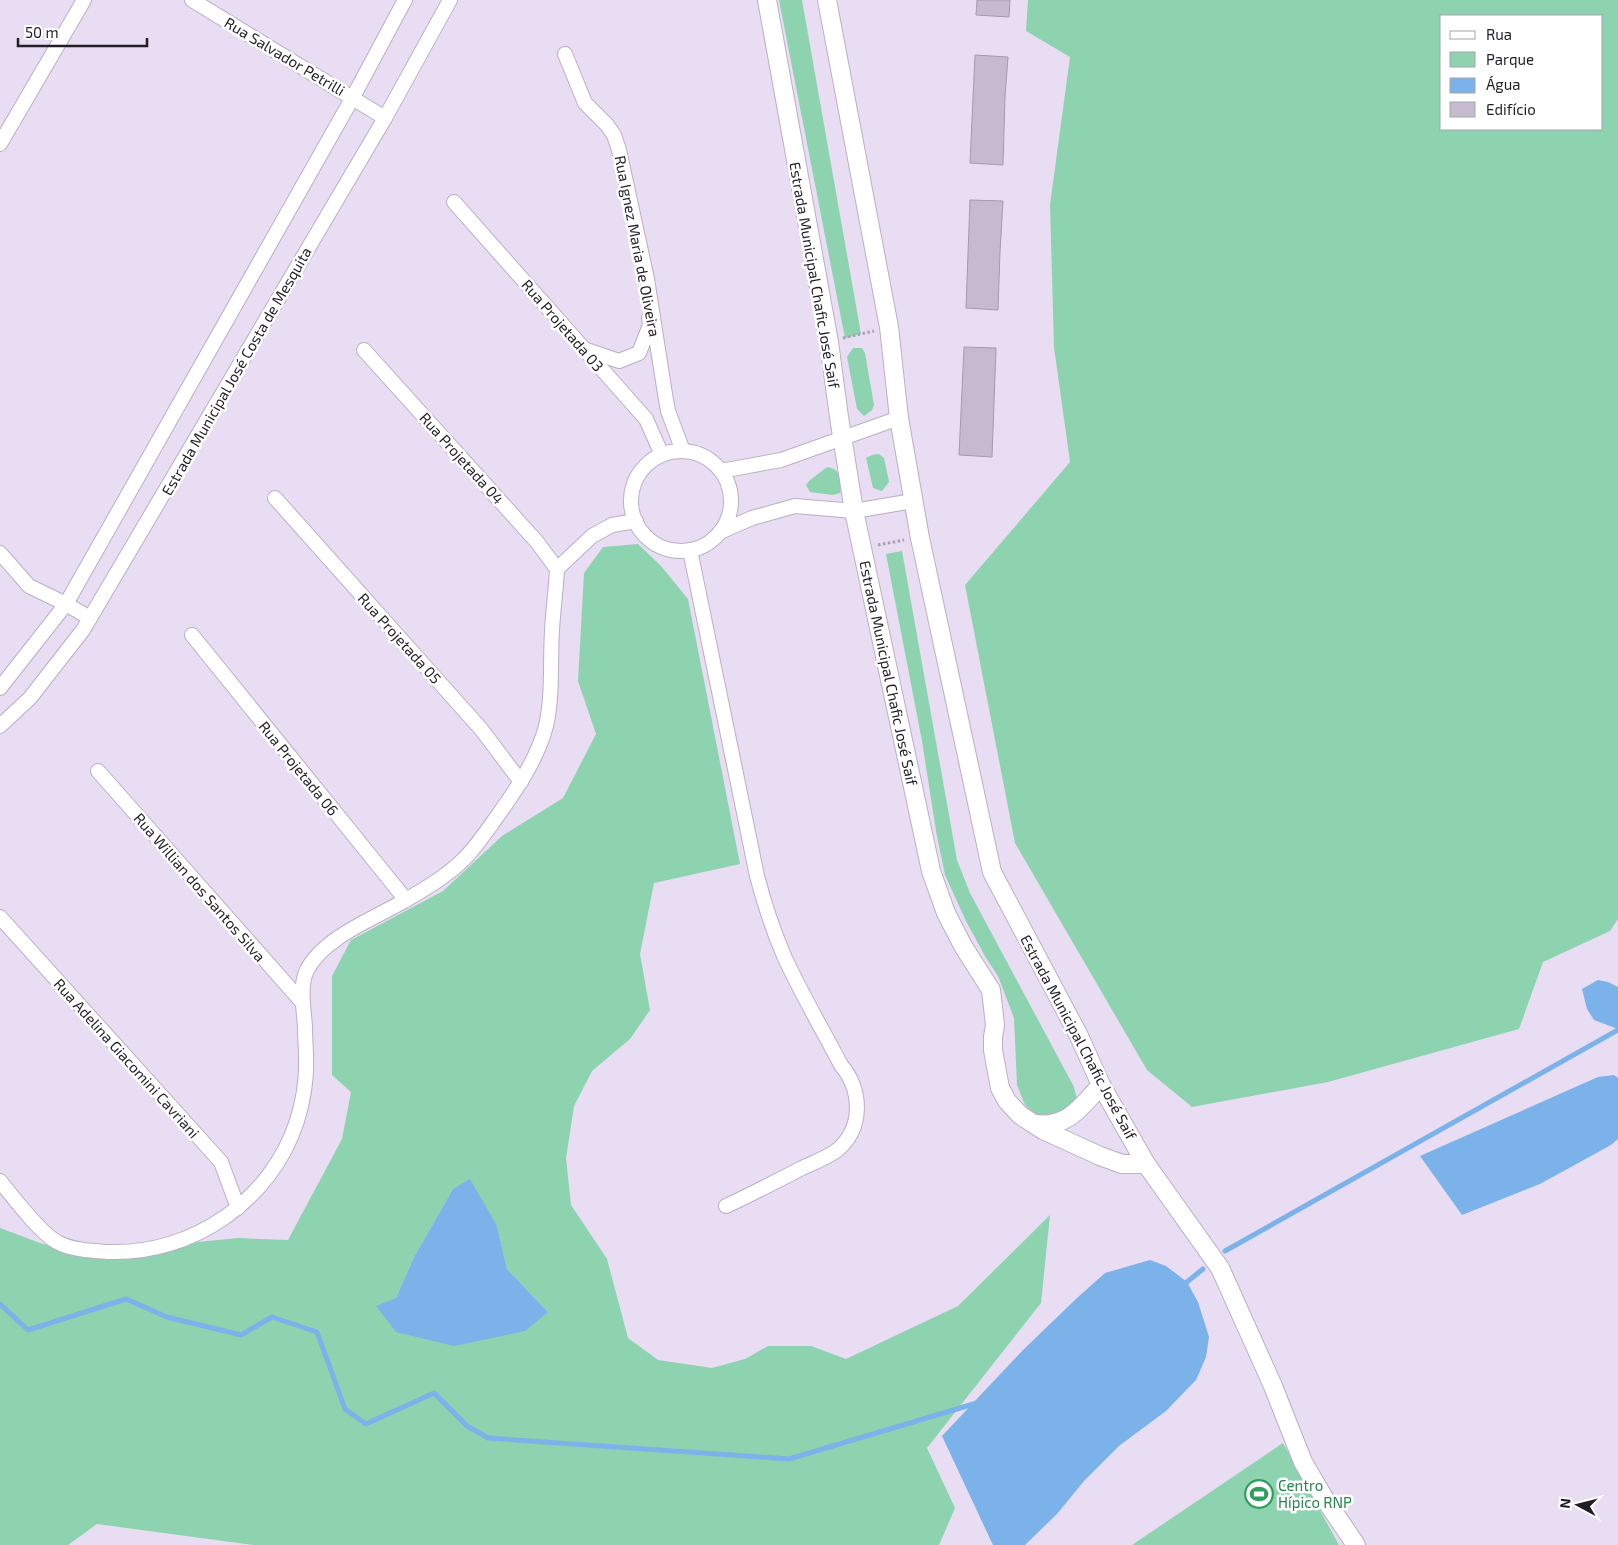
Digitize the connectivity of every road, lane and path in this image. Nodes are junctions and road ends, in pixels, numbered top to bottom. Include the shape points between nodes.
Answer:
1 (84, 0) edge
2 (192, 0) edge
3 (405, 0) edge
4 (450, 0) edge
5 (766, 0) edge
6 (827, 0) edge
7 (566, 54) dead end
8 (352, 97) junction
9 (385, 118) junction
10 (0, 144) edge
11 (454, 202) dead end
12 (647, 279) junction
13 (889, 327) junction
14 (829, 342) junction
15 (583, 348) junction
16 (364, 350) dead end
17 (899, 418) junction
18 (842, 437) junction
19 (683, 451) junction
20 (662, 455) junction
21 (721, 471) junction
22 (275, 498) dead end
23 (913, 502) junction
24 (854, 511) junction
25 (636, 521) junction
26 (720, 532) junction
27 (920, 538) junction
28 (862, 548) junction
29 (690, 550) junction
30 (0, 552) edge
31 (558, 569) junction
32 (66, 604) junction
33 (90, 618) junction
34 (192, 635) dead end
35 (0, 688) edge
36 (0, 726) edge
37 (98, 771) dead end
38 (521, 782) junction
39 (406, 900) junction
40 (0, 917) edge
41 (302, 1002) junction
42 (1100, 1085) junction
43 (1034, 1124) junction
44 (1146, 1164) junction
45 (0, 1181) edge
46 (726, 1206) dead end
47 (238, 1208) junction
48 (1356, 1545) edge

1 - 10 street
2 - 8 street, Rua Salvador Petrilli
3 - 8 street
4 - 9 street, Estrada Municipal José Costa de Mesquita
5 - 14 street, Estrada Municipal Chafic José Saif
6 - 13 street, Estrada Municipal Chafic José Saif
7 - 12 street, Rua Ignez Maria de Oliveira via 585,102 614,135
8 - 9 street, Rua Salvador Petrilli
8 - 32 street
9 - 33 street, Estrada Municipal José Costa de Mesquita
11 - 15 street, Rua Projetada 03
12 - 15 street via 650,325 639,353 620,361
12 - 19 street, Rua Ignez Maria de Oliveira via 666,402
13 - 14 path
13 - 17 street, Estrada Municipal Chafic José Saif
14 - 18 street, Estrada Municipal Chafic José Saif
15 - 20 street, Rua Projetada 03 via 646,419
16 - 31 street, Rua Projetada 04
17 - 18 street
17 - 23 street, Estrada Municipal Chafic José Saif
18 - 21 street via 781,460
18 - 24 street, Estrada Municipal Chafic José Saif
19 - 20 street
19 - 21 street via 705,457
20 - 25 street via 644,468 633,488
21 - 26 street via 731,495 727,521
22 - 38 street, Rua Projetada 05 via 481,730
23 - 24 street
23 - 27 street, Estrada Municipal Chafic José Saif
24 - 26 street via 795,506 752,518
24 - 28 street, Estrada Municipal Chafic José Saif
25 - 29 street via 645,535 658,545
25 - 31 street via 612,525 592,536
26 - 29 street via 707,544
27 - 28 path
27 - 42 street, Estrada Municipal Chafic José Saif via 992,872 1080,1036
28 - 43 street, Estrada Municipal Chafic José Saif via 931,871 946,913 991,990 995,1025 993,1050 1000,1088 1020,1115
29 - 46 street via 764,900 797,983 851,1079 857,1104 852,1132 836,1151
30 - 32 street via 29,586
31 - 38 street via 546,726
32 - 33 street
32 - 35 street
33 - 36 street, Estrada Municipal José Costa de Mesquita via 30,698
34 - 39 street, Rua Projetada 06
37 - 41 street, Rua Willian dos Santos Silva
38 - 39 street via 464,859
39 - 41 street via 327,945 305,972
40 - 47 street, Rua Adelina Giacomini Cavriani via 221,1162
41 - 47 street via 305,1080 297,1121 279,1160 263,1183
42 - 43 street via 1066,1119 1046,1126
42 - 44 street, Estrada Municipal Chafic José Saif
43 - 44 street, Estrada Municipal Chafic José Saif via 1122,1164
44 - 48 street via 1220,1268 1303,1462
45 - 47 street via 45,1234 58,1243 99,1251 142,1250 183,1240

